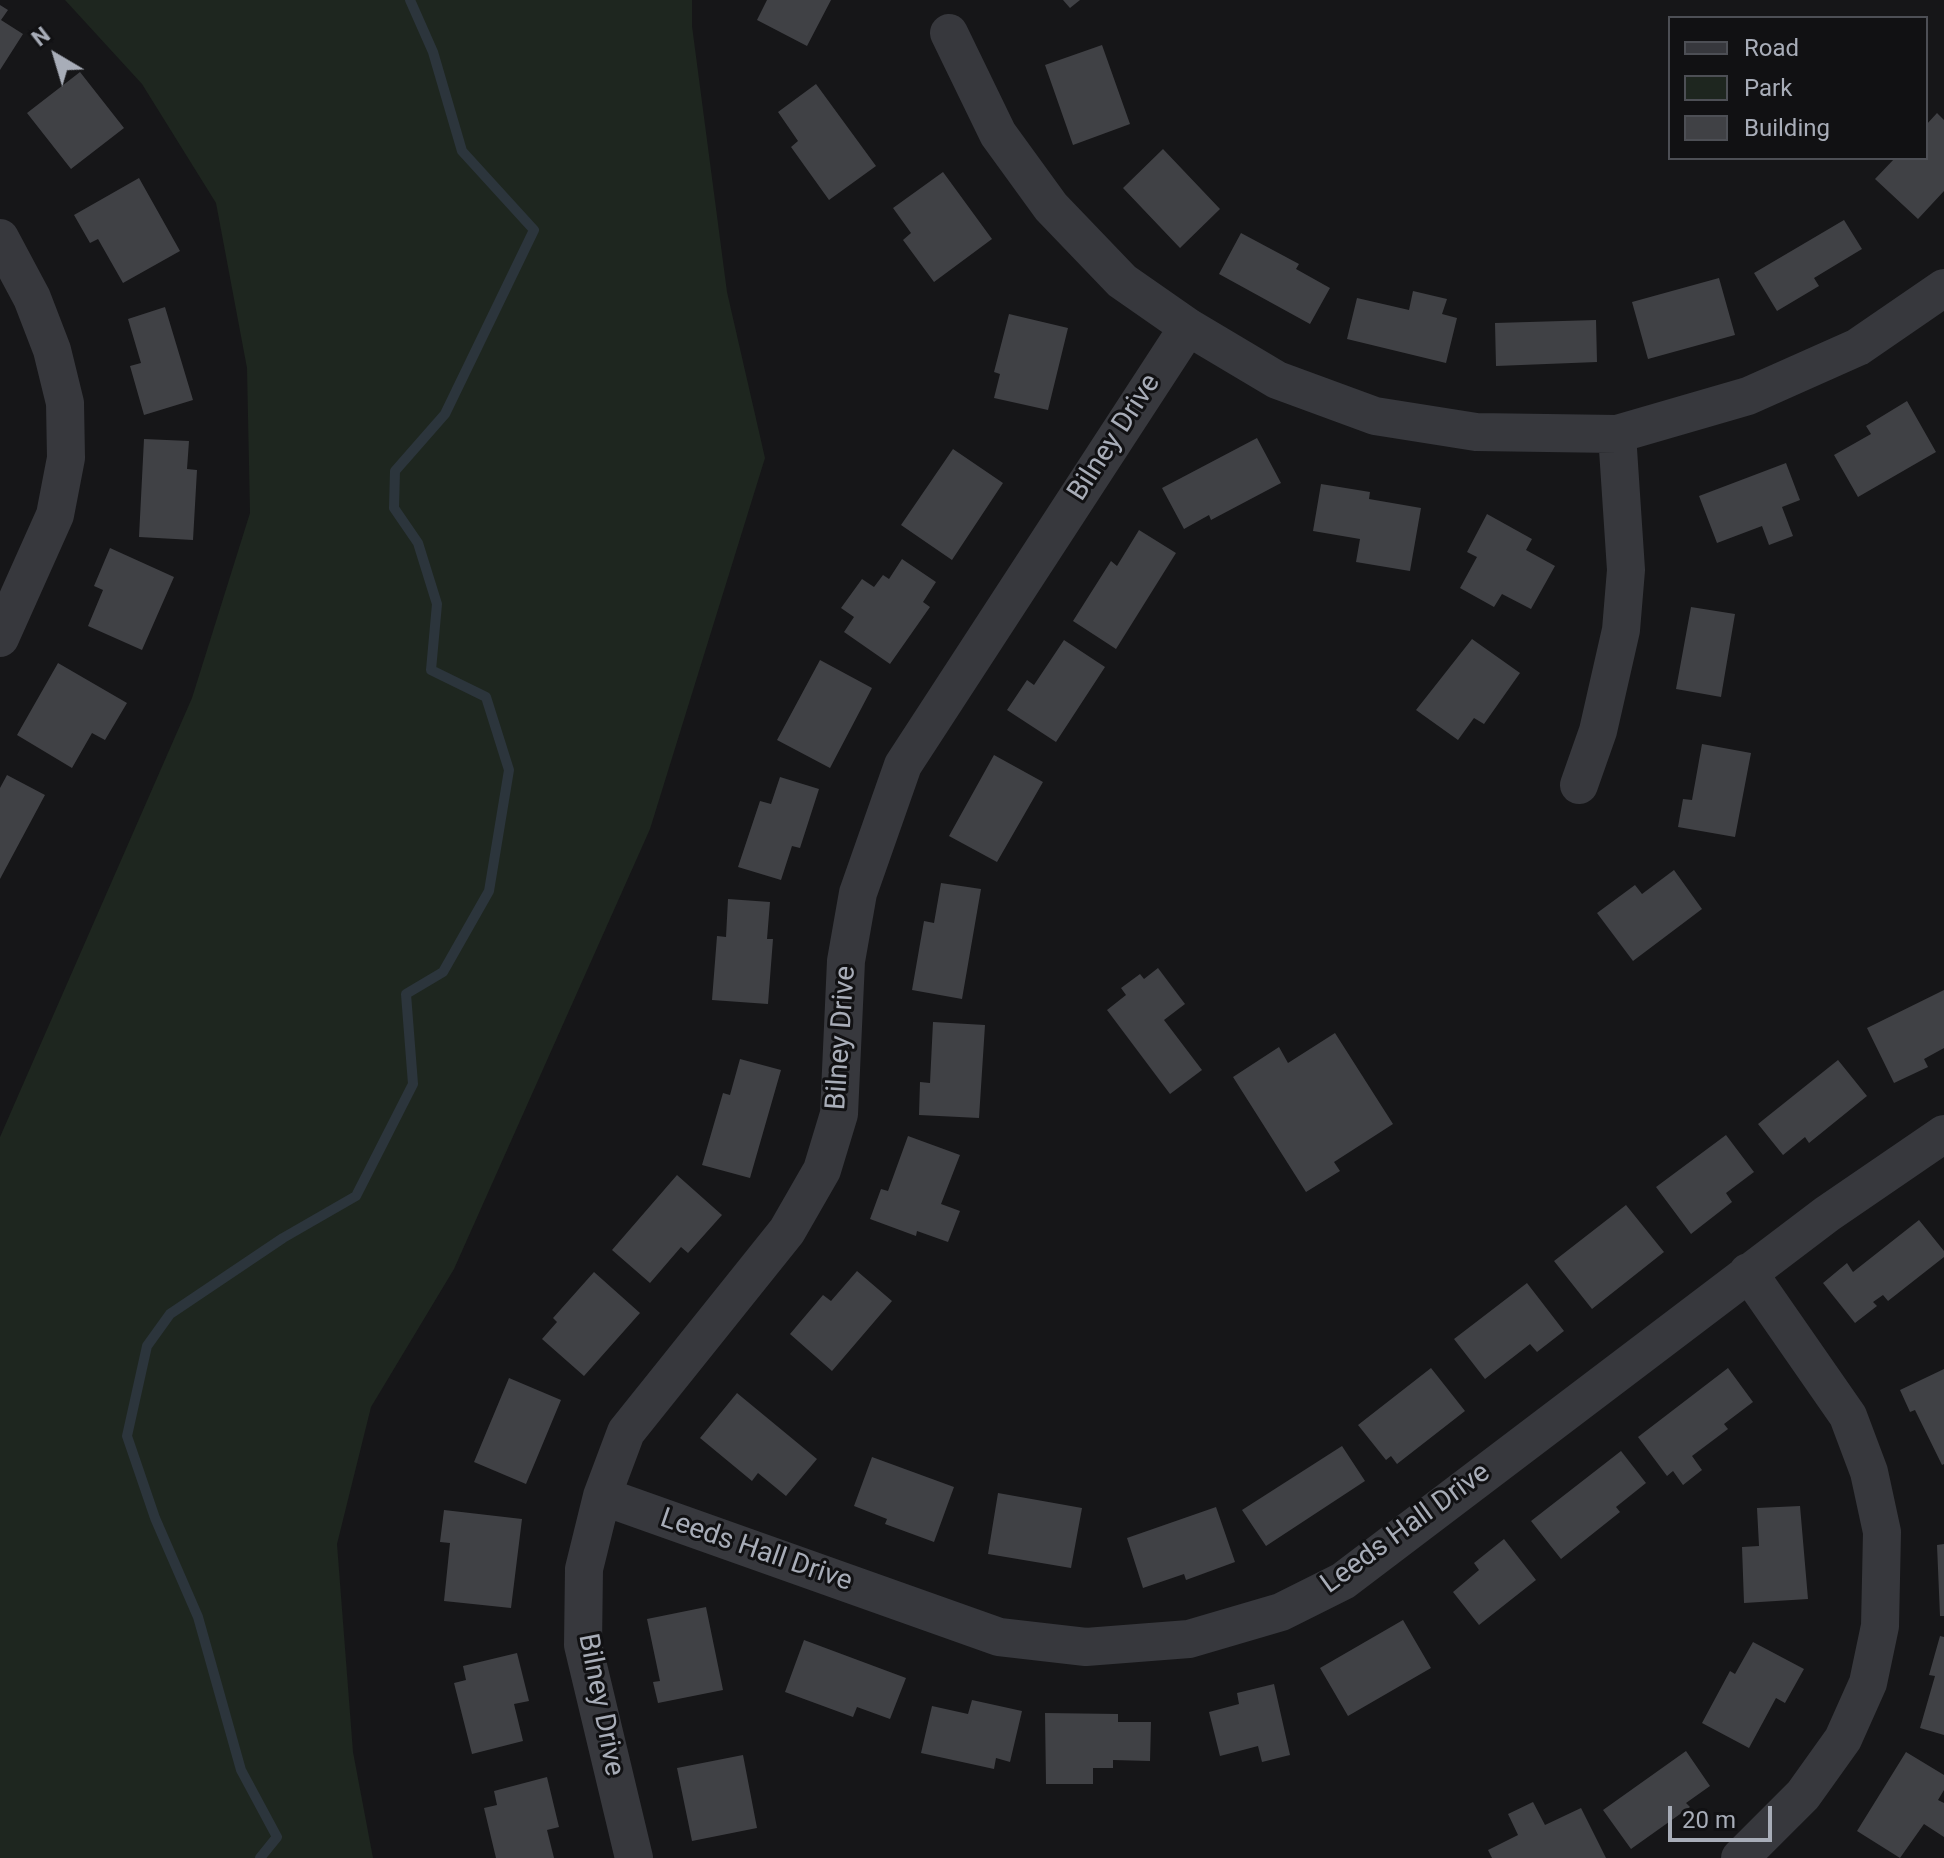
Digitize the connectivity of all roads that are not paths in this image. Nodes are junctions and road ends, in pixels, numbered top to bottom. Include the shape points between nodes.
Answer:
1 (949, 33) dead end
2 (0, 238) edge
3 (1944, 288) edge
4 (1188, 327) junction
5 (1617, 434) junction
6 (0, 638) edge
7 (1579, 785) dead end
8 (1944, 1134) edge
9 (1748, 1272) junction
10 (602, 1496) junction
11 (634, 1858) edge
12 (1740, 1858) edge

1 - 4 street via 998,134 1051,207 1122,281
2 - 6 street via 52,350 65,403 66,458 55,515
3 - 5 street via 1858,347 1748,396
4 - 5 street via 1277,380 1375,416 1476,432
4 - 10 street, Bilney Drive via 903,765 858,893 846,961 839,1114 822,1170 787,1231 626,1432
5 - 7 street via 1626,570 1621,630 1598,731
8 - 9 street, Leeds Hall Drive
9 - 10 street, Leeds Hall Drive via 1343,1581 1281,1612 1189,1639 1086,1647 999,1637
9 - 12 street via 1848,1416 1869,1472 1882,1532 1880,1626 1868,1683 1843,1739 1803,1795
10 - 11 street, Bilney Drive via 584,1569 583,1645

